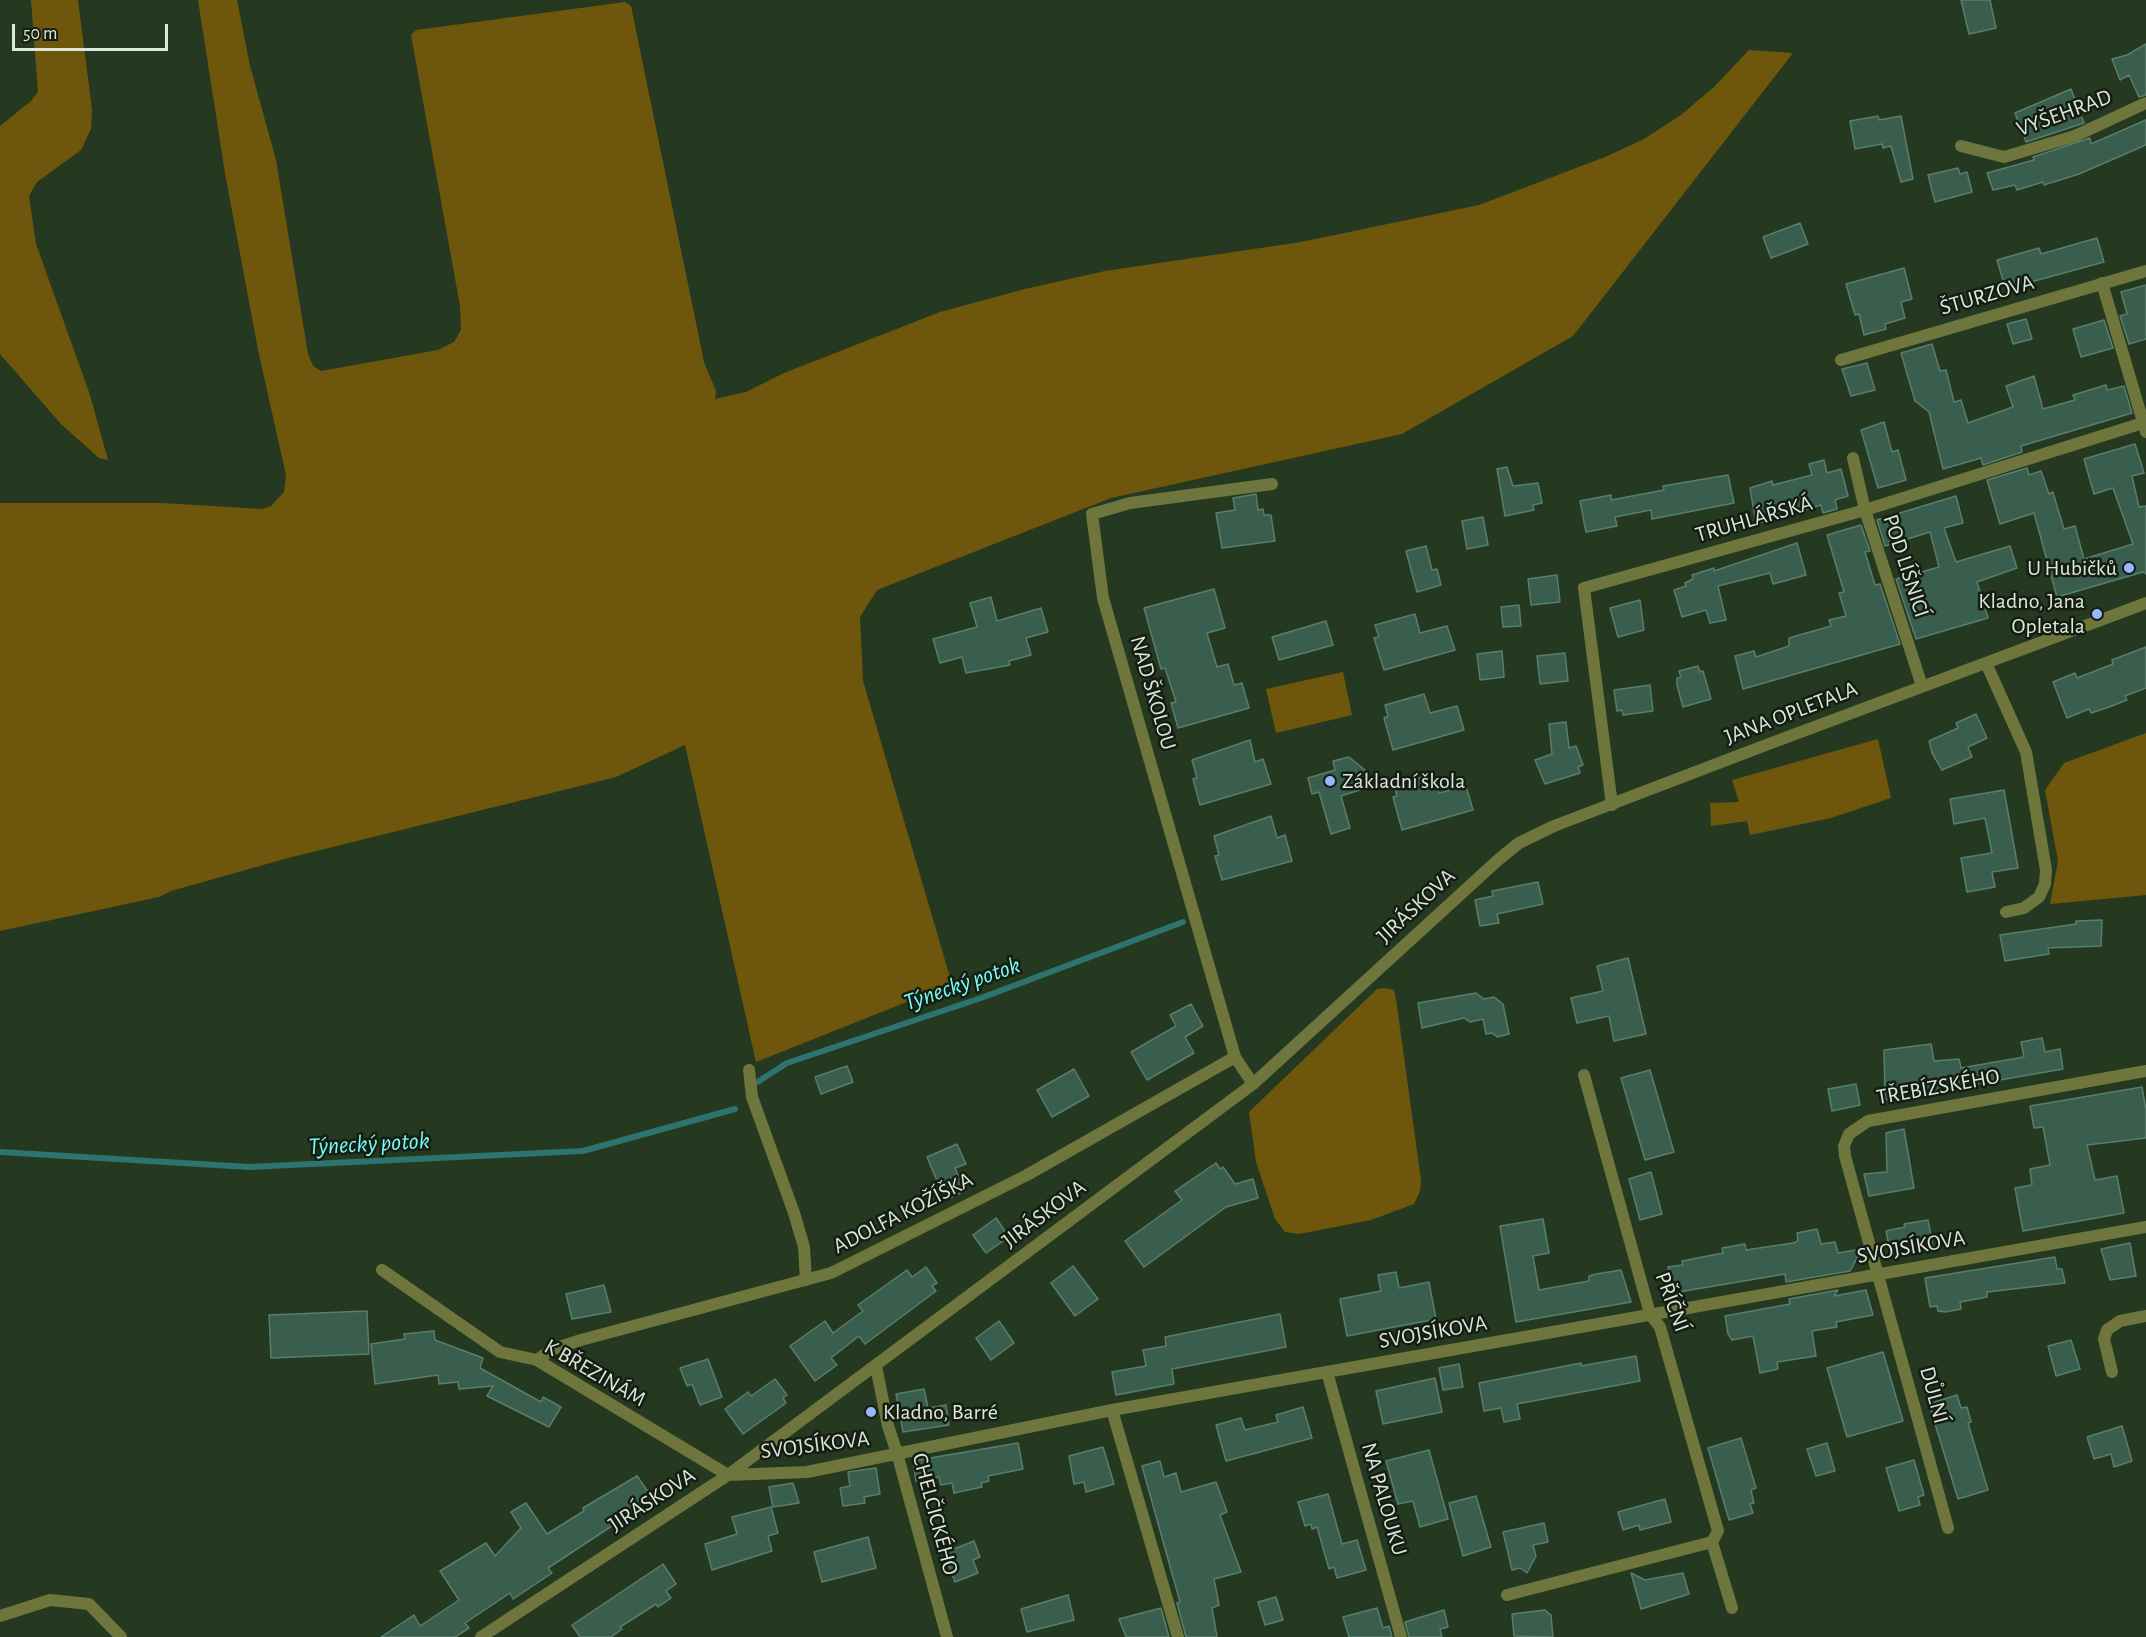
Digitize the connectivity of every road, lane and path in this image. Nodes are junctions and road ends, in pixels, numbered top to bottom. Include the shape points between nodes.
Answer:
1 (2146, 103) edge
2 (1961, 146) dead end
3 (2146, 271) edge
4 (2102, 283) junction
5 (1841, 360) dead end
6 (2145, 428) edge
7 (1853, 458) dead end
8 (1272, 484) dead end
9 (1865, 510) junction
10 (2146, 603) edge
11 (1986, 663) junction
12 (1922, 686) junction
13 (1612, 805) junction
14 (2006, 912) dead end
15 (1235, 1057) junction
16 (749, 1070) dead end
17 (2146, 1071) edge
18 (1584, 1075) dead end
19 (1253, 1084) junction
20 (2146, 1227) edge
21 (381, 1270) dead end
22 (1880, 1274) junction
23 (806, 1280) junction
24 (1650, 1314) junction
25 (2146, 1316) edge
26 (537, 1360) junction
27 (876, 1366) junction
28 (1327, 1372) junction
29 (2112, 1372) dead end
30 (1112, 1410) junction
31 (897, 1453) junction
32 (728, 1475) junction
33 (1948, 1528) dead end
34 (1712, 1542) junction
35 (1507, 1595) dead end
36 (1732, 1608) dead end
37 (0, 1617) edge
38 (121, 1637) edge
39 (481, 1637) edge
40 (947, 1637) edge
41 (1178, 1637) edge
42 (1401, 1637) edge

1 - 2 street, VYŠEHRAD via 2075,136 2004,157
3 - 4 street, ŠTURZOVA
4 - 5 street, ŠTURZOVA
4 - 6 street
6 - 9 street, TRUHLÁŘSKÁ
7 - 9 street, POD LÍŠNICÍ
8 - 15 street, NAD ŠKOLOU via 1130,503 1092,514 1103,598
9 - 12 street, POD LÍŠNICÍ
9 - 13 street, TRUHLÁŘSKÁ via 1584,588
10 - 11 street, JANA OPLETALA
11 - 12 street, JANA OPLETALA
11 - 14 street via 2026,752 2046,870 2045,884 2038,897 2024,908
12 - 13 street, JANA OPLETALA
13 - 19 street, JIRÁSKOVA via 1536,834 1498,860
15 - 19 street
15 - 23 street, ADOLFA KOŽÍŠKA via 1027,1175 831,1273
16 - 23 street via 752,1097 804,1247
17 - 22 street, TŘEBÍZSKÉHO via 1868,1121 1849,1134 1845,1156
18 - 24 street, PŘÍČNÍ
19 - 27 street, JIRÁSKOVA
20 - 22 street, SVOJSÍKOVA
21 - 26 street, K BŘEZINÁM via 500,1352
22 - 24 street, SVOJSÍKOVA
22 - 33 street, DŮLNÍ
23 - 26 street, ADOLFA KOŽÍŠKA via 553,1348
24 - 28 street, SVOJSÍKOVA
24 - 34 street, PŘÍČNÍ via 1660,1327 1718,1531
25 - 29 street via 2120,1321 2107,1330 2104,1339
26 - 32 street, K BŘEZINÁM
27 - 31 street, CHELČICKÉHO
27 - 32 street, JIRÁSKOVA
28 - 30 street, SVOJSÍKOVA
28 - 42 street, NA PALOUKU
30 - 31 street, SVOJSÍKOVA
30 - 41 street
31 - 32 street, SVOJSÍKOVA via 807,1472
31 - 40 street, CHELČICKÉHO
32 - 39 street, JIRÁSKOVA
34 - 35 street
34 - 36 street, PŘÍČNÍ
37 - 38 street via 50,1600 89,1604

